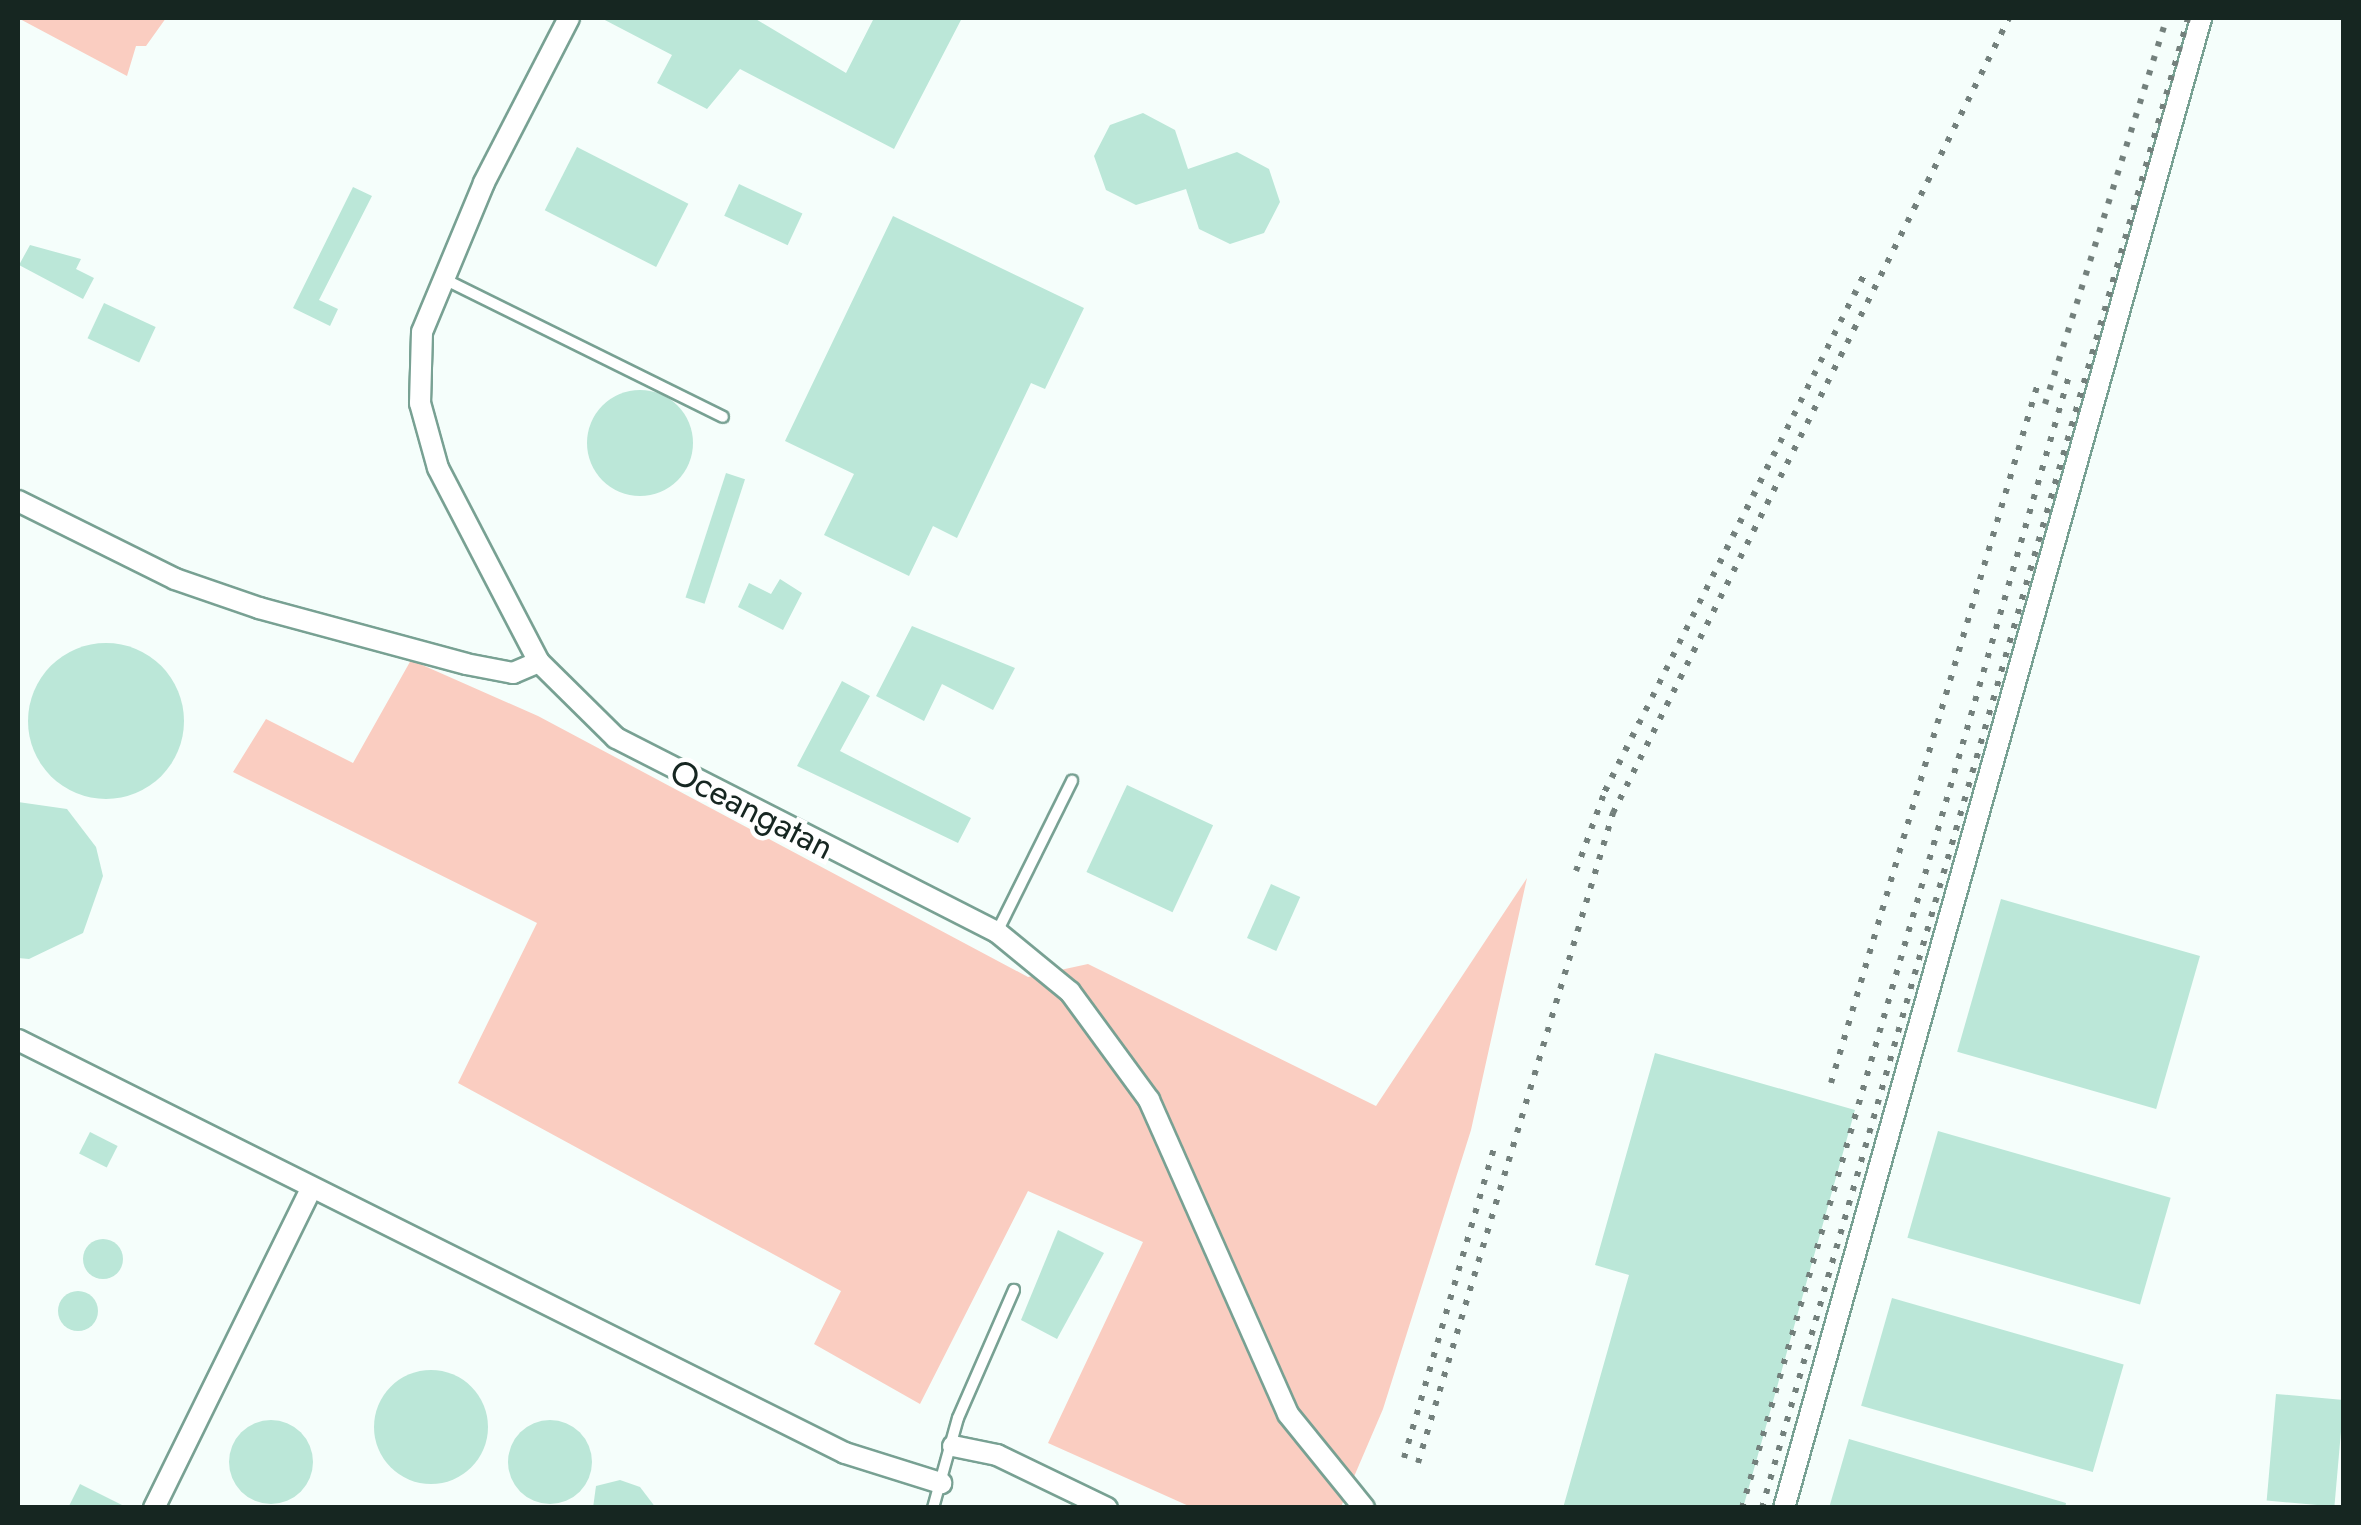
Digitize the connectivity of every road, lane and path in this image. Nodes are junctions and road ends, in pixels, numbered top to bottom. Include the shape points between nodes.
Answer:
1 (570, 18) edge
2 (2202, 18) edge
3 (444, 279) junction
4 (724, 417) dead end
5 (18, 501) edge
6 (540, 662) junction
7 (1072, 781) dead end
8 (997, 932) junction
9 (18, 1040) edge
10 (311, 1190) junction
11 (1014, 1290) dead end
12 (954, 1446) junction
13 (941, 1484) junction
14 (154, 1508) edge
15 (933, 1508) edge
16 (1107, 1508) edge
17 (1364, 1508) edge
18 (1784, 1508) edge

1 - 3 street, Oceangatan
2 - 18 street
3 - 4 lane
3 - 6 street, Oceangatan via 422,332 420,403 438,468
5 - 6 street via 175,580 259,608 466,664 514,672
6 - 8 street, Oceangatan via 616,738
7 - 8 lane
8 - 17 street, Oceangatan via 1112,1040 1149,1100 1288,1414
9 - 10 street
10 - 13 street via 845,1453
10 - 14 street
11 - 12 lane
12 - 13 lane
12 - 16 street via 997,1455
13 - 15 lane

